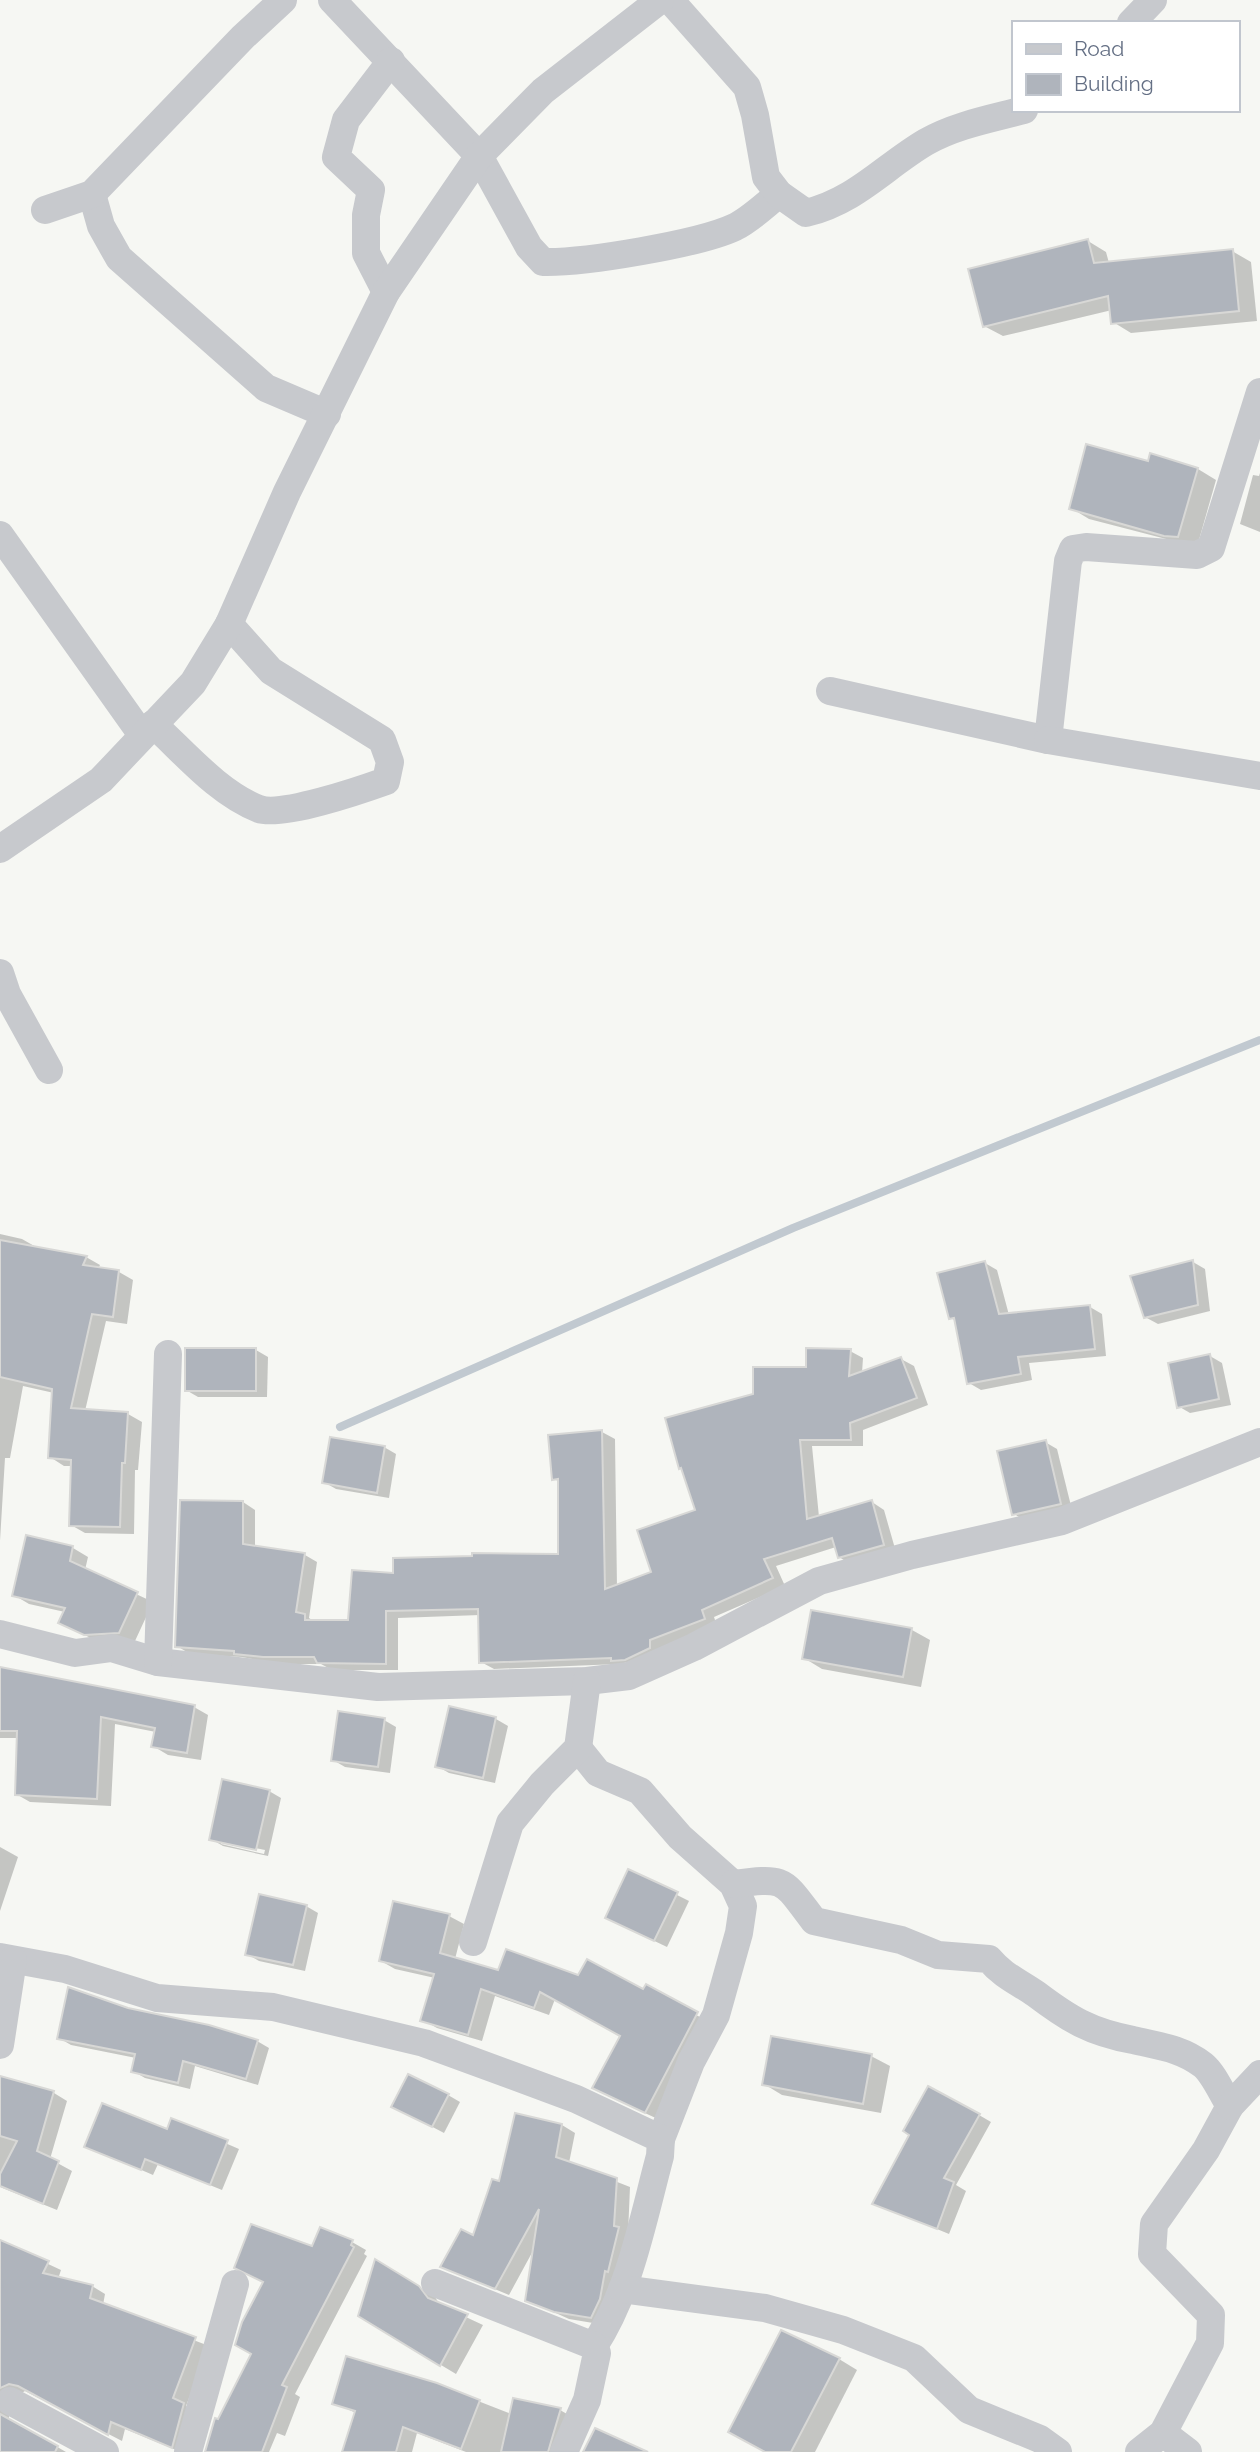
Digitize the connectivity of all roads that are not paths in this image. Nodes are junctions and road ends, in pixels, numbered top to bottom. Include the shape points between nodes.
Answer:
1 (283, 0) edge
2 (332, 0) edge
3 (660, 0) edge
4 (670, 0) edge
5 (1153, 0) edge
6 (1133, 21) edge
7 (391, 61) junction
8 (1017, 112) edge
9 (479, 156) junction
10 (92, 194) junction
11 (779, 194) junction
12 (45, 210) dead end
13 (386, 292) junction
14 (1260, 392) edge
15 (327, 414) junction
16 (0, 535) edge
17 (229, 624) junction
18 (830, 691) dead end
19 (148, 729) junction
20 (1048, 740) junction
21 (1260, 776) edge
22 (0, 849) edge
23 (0, 973) edge
24 (50, 1070) dead end
25 (168, 1354) dead end
26 (1260, 1442) edge
27 (0, 1634) edge
28 (158, 1662) junction
29 (587, 1681) junction
30 (578, 1748) junction
31 (733, 1884) junction
32 (473, 1942) dead end
33 (6, 1958) edge
34 (0, 2045) edge
35 (1260, 2074) edge
36 (1230, 2106) junction
37 (661, 2138) junction
38 (435, 2283) dead end
39 (235, 2284) dead end
40 (622, 2289) junction
41 (594, 2346) junction
42 (10, 2401) dead end
43 (1163, 2433) junction
44 (105, 2452) edge
45 (188, 2452) edge
46 (564, 2452) edge
47 (1058, 2452) edge
48 (1139, 2452) edge
49 (1188, 2452) edge

1 - 10 street
2 - 7 street
3 - 9 street via 543,91
4 - 11 street via 747,87 766,177
5 - 6 street
7 - 9 street
7 - 13 street via 346,120 336,157 371,190 366,253
8 - 11 street via 953,129 924,143 830,208 806,213
9 - 11 street via 529,247 543,262 565,263 735,227
9 - 13 street
10 - 12 street
10 - 15 street via 101,226 119,258 266,388
13 - 15 street
14 - 20 street via 1211,548 1198,555 1073,549
15 - 17 street
16 - 19 street
17 - 19 street via 193,683
17 - 19 street via 271,671 382,740 390,762 386,781 328,802 261,810 220,786
18 - 20 street
19 - 22 street via 101,780
20 - 21 street
23 - 24 street
25 - 28 street
26 - 29 street via 1062,1521 819,1581 629,1676
27 - 28 street via 75,1653 112,1648
28 - 29 street via 378,1687
29 - 30 street
30 - 31 street via 598,1773 640,1791 680,1837
30 - 32 street via 510,1823
31 - 36 street via 772,1879 788,1887 814,1921 901,1940 939,1955 989,1959 1002,1974 1060,2014 1133,2040 1162,2044 1205,2066
31 - 37 street via 743,1906 729,1973 716,2015 691,2062
33 - 34 street
33 - 37 street via 65,1969 157,1998 273,2007 424,2043 576,2099
35 - 36 street
36 - 43 street via 1206,2150 1154,2224 1152,2254 1211,2315 1210,2343
37 - 40 street via 660,2156
38 - 41 street
39 - 45 street
40 - 41 street
40 - 47 street via 765,2308 843,2330 914,2358 969,2410 1040,2439
41 - 46 street via 597,2353 587,2400
42 - 44 street
43 - 48 street
43 - 49 street

